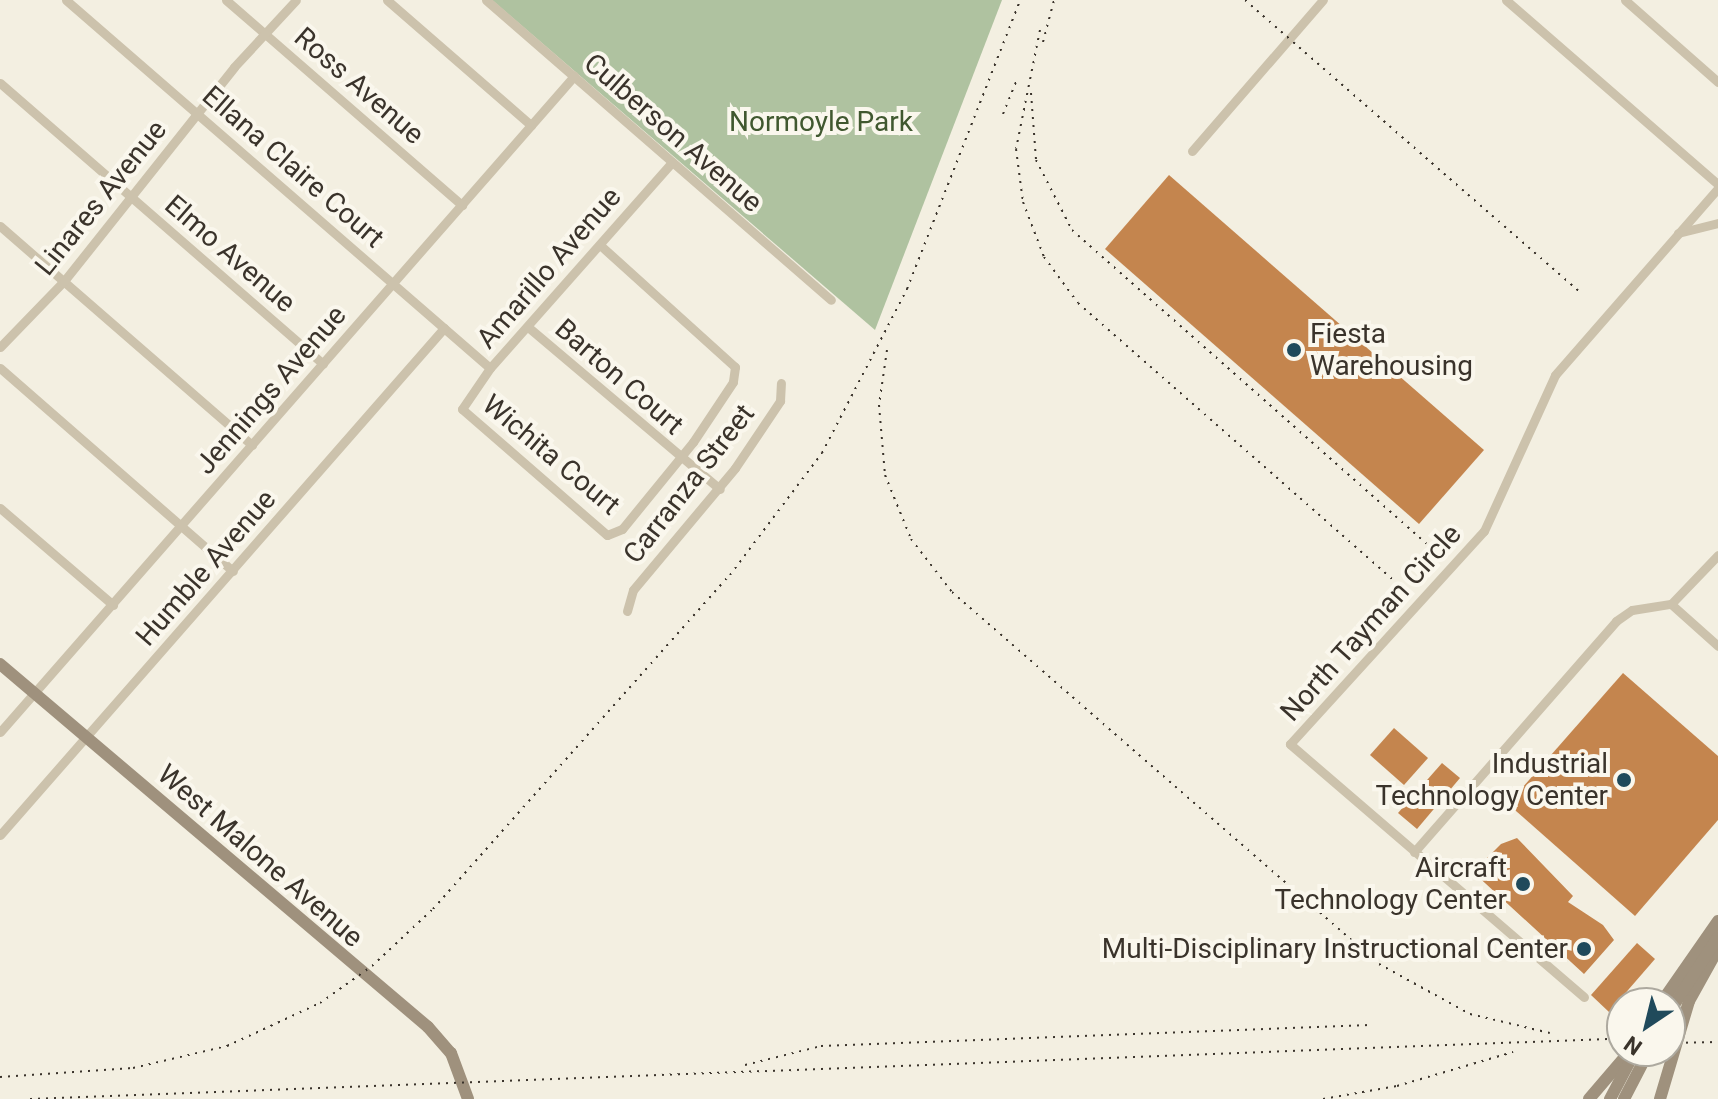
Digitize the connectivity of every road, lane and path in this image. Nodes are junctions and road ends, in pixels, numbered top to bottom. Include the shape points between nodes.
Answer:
1 (66, 0) edge
2 (226, 0) edge
3 (296, 0) edge
4 (387, 0) edge
5 (486, 0) edge
6 (1323, 0) edge
7 (1506, 0) edge
8 (1625, 0) edge
9 (265, 33) junction
10 (574, 76) junction
11 (1718, 82) edge
12 (0, 83) edge
13 (197, 113) junction
14 (531, 125) junction
15 (1192, 151) dead end
16 (672, 162) junction
17 (1718, 186) edge
18 (132, 198) junction
19 (462, 205) junction
20 (1718, 223) edge
21 (0, 226) edge
22 (1678, 233) junction
23 (600, 245) junction
24 (64, 281) junction
25 (393, 283) junction
26 (831, 300) dead end
27 (528, 327) junction
28 (444, 328) junction
29 (0, 347) edge
30 (323, 364) junction
31 (0, 368) edge
32 (490, 368) junction
33 (781, 383) dead end
34 (463, 405) joint
35 (252, 445) junction
36 (680, 458) junction
37 (720, 489) junction
38 (0, 508) edge
39 (182, 526) junction
40 (1718, 555) edge
41 (233, 571) junction
42 (1671, 604) junction
43 (113, 605) junction
44 (627, 611) dead end
45 (1718, 646) edge
46 (0, 664) edge
47 (36, 695) junction
48 (0, 732) edge
49 (86, 739) junction
50 (0, 835) edge
51 (1414, 852) junction
52 (1718, 921) edge
53 (1718, 937) edge
54 (1718, 949) edge
55 (1680, 987) edge
56 (1682, 987) edge
57 (1684, 987) edge
58 (1584, 997) dead end
59 (1618, 1067) edge
60 (1625, 1067) edge
61 (1641, 1067) edge
62 (1664, 1067) edge
63 (468, 1099) edge
64 (1589, 1099) edge
65 (1610, 1099) edge
66 (1624, 1099) edge
67 (1660, 1099) edge

1 - 13 street, Ellana Claire Court
2 - 9 street, Ross Avenue
3 - 9 street, Linares Avenue
4 - 14 street
5 - 10 street, Culberson Avenue
6 - 15 street
7 - 17 street
8 - 11 street
9 - 13 street, Linares Avenue
9 - 19 street, Ross Avenue
10 - 14 street, Jennings Avenue
10 - 16 street, Culberson Avenue
12 - 18 street, Elmo Avenue
13 - 18 street, Linares Avenue
13 - 25 street, Ellana Claire Court
14 - 19 street, Jennings Avenue
16 - 23 street, Amarillo Avenue
16 - 26 street, Culberson Avenue
17 - 22 street, North Tayman Circle
18 - 24 street, Linares Avenue
18 - 30 street, Elmo Avenue
19 - 25 street, Jennings Avenue
20 - 22 street
21 - 24 street
22 - 51 street, North Tayman Circle via 1555,375 1484,531 1290,744
23 - 27 street, Amarillo Avenue
23 - 36 street via 732,360 736,376
24 - 29 street, Linares Avenue
24 - 35 street
25 - 28 street, Ellana Claire Court
25 - 30 street, Jennings Avenue
27 - 32 street, Amarillo Avenue
27 - 36 street, Barton Court
28 - 32 street, Ellana Claire Court
28 - 41 street, Humble Avenue
30 - 35 street, Jennings Avenue
31 - 39 street
32 - 34 street, Amarillo Avenue
33 - 37 street, Carranza Street via 780,401
34 - 36 street, Wichita Court via 466,416 597,531 615,534
35 - 39 street, Jennings Avenue
36 - 37 street, Barton Court
37 - 44 street, Carranza Street via 633,590
38 - 43 street
39 - 41 street
39 - 43 street, Jennings Avenue
40 - 42 street
41 - 49 street, Humble Avenue
42 - 45 street
42 - 51 street via 1632,610 1616,621
43 - 47 street, Jennings Avenue
46 - 47 street, West Malone Avenue
47 - 48 street, Jennings Avenue
47 - 49 street, West Malone Avenue
49 - 50 street, Humble Avenue
49 - 63 street, West Malone Avenue via 428,1027 451,1053
51 - 58 street
52 - 55 street
53 - 56 street
54 - 57 street
59 - 64 street
60 - 65 street
61 - 66 street
62 - 67 street, bridge

